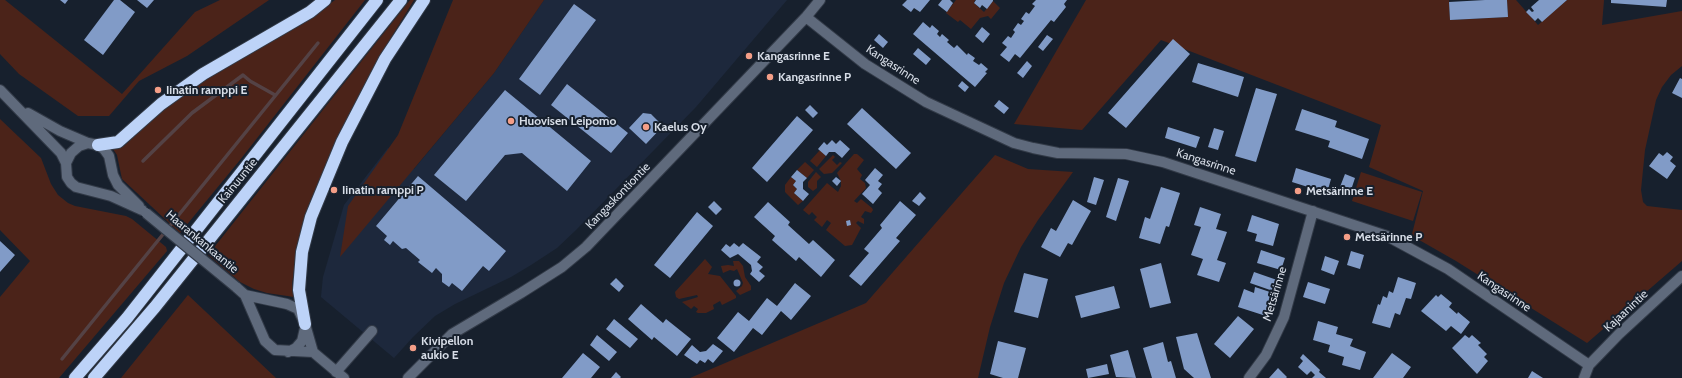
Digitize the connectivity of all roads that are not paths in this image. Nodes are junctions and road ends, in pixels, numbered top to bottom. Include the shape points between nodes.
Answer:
1 (325, 0) edge
2 (377, 0) edge
3 (401, 0) edge
4 (424, 0) edge
5 (820, 0) edge
6 (806, 17) junction
7 (0, 90) edge
8 (18, 107) junction
9 (93, 144) junction
10 (66, 163) junction
11 (1313, 211) junction
12 (144, 212) junction
13 (1682, 276) edge
14 (245, 295) junction
15 (305, 324) junction
16 (372, 331) dead end
17 (288, 352) junction
18 (312, 352) junction
19 (1589, 366) junction
20 (340, 375) edge
21 (75, 378) edge
22 (94, 378) edge
23 (408, 378) edge
24 (1249, 378) edge
25 (1584, 378) edge

1 - 9 highway via 310,12 203,74 161,104 118,142
2 - 21 highway, Kainuuntie via 127,318
3 - 22 highway, Kainuuntie via 155,307
4 - 15 highway via 385,59 342,142 311,217 302,252 299,290
5 - 6 street, Kangaskontiontie
6 - 11 street, Kangasrinne via 865,64 926,102 1014,143 1058,153 1126,154 1163,162
6 - 23 street, Kangaskontiontie via 586,247 562,267 452,334
7 - 8 street, Haarankankaantie
8 - 9 street, Haarankankaantie via 60,131
8 - 10 street, Haarankankaantie via 61,153
9 - 10 street via 79,146 70,153
9 - 12 street, Haarankankaantie via 104,149 109,156 118,185
10 - 12 street, Haarankankaantie via 67,177 76,187 111,196
11 - 19 street, Kangasrinne via 1388,236 1448,269
11 - 24 street, Metsärinne via 1284,317 1266,355
12 - 14 street, Haarankankaantie, bridge
13 - 19 street, Kajaanintie
14 - 15 street, Haarankankaantie via 287,304 298,309
14 - 17 street, Haarankankaantie via 265,341 275,350
15 - 17 street via 302,341
15 - 18 street, Haarankankaantie
16 - 20 street
17 - 18 street, Haarankankaantie
18 - 20 street
19 - 25 street

